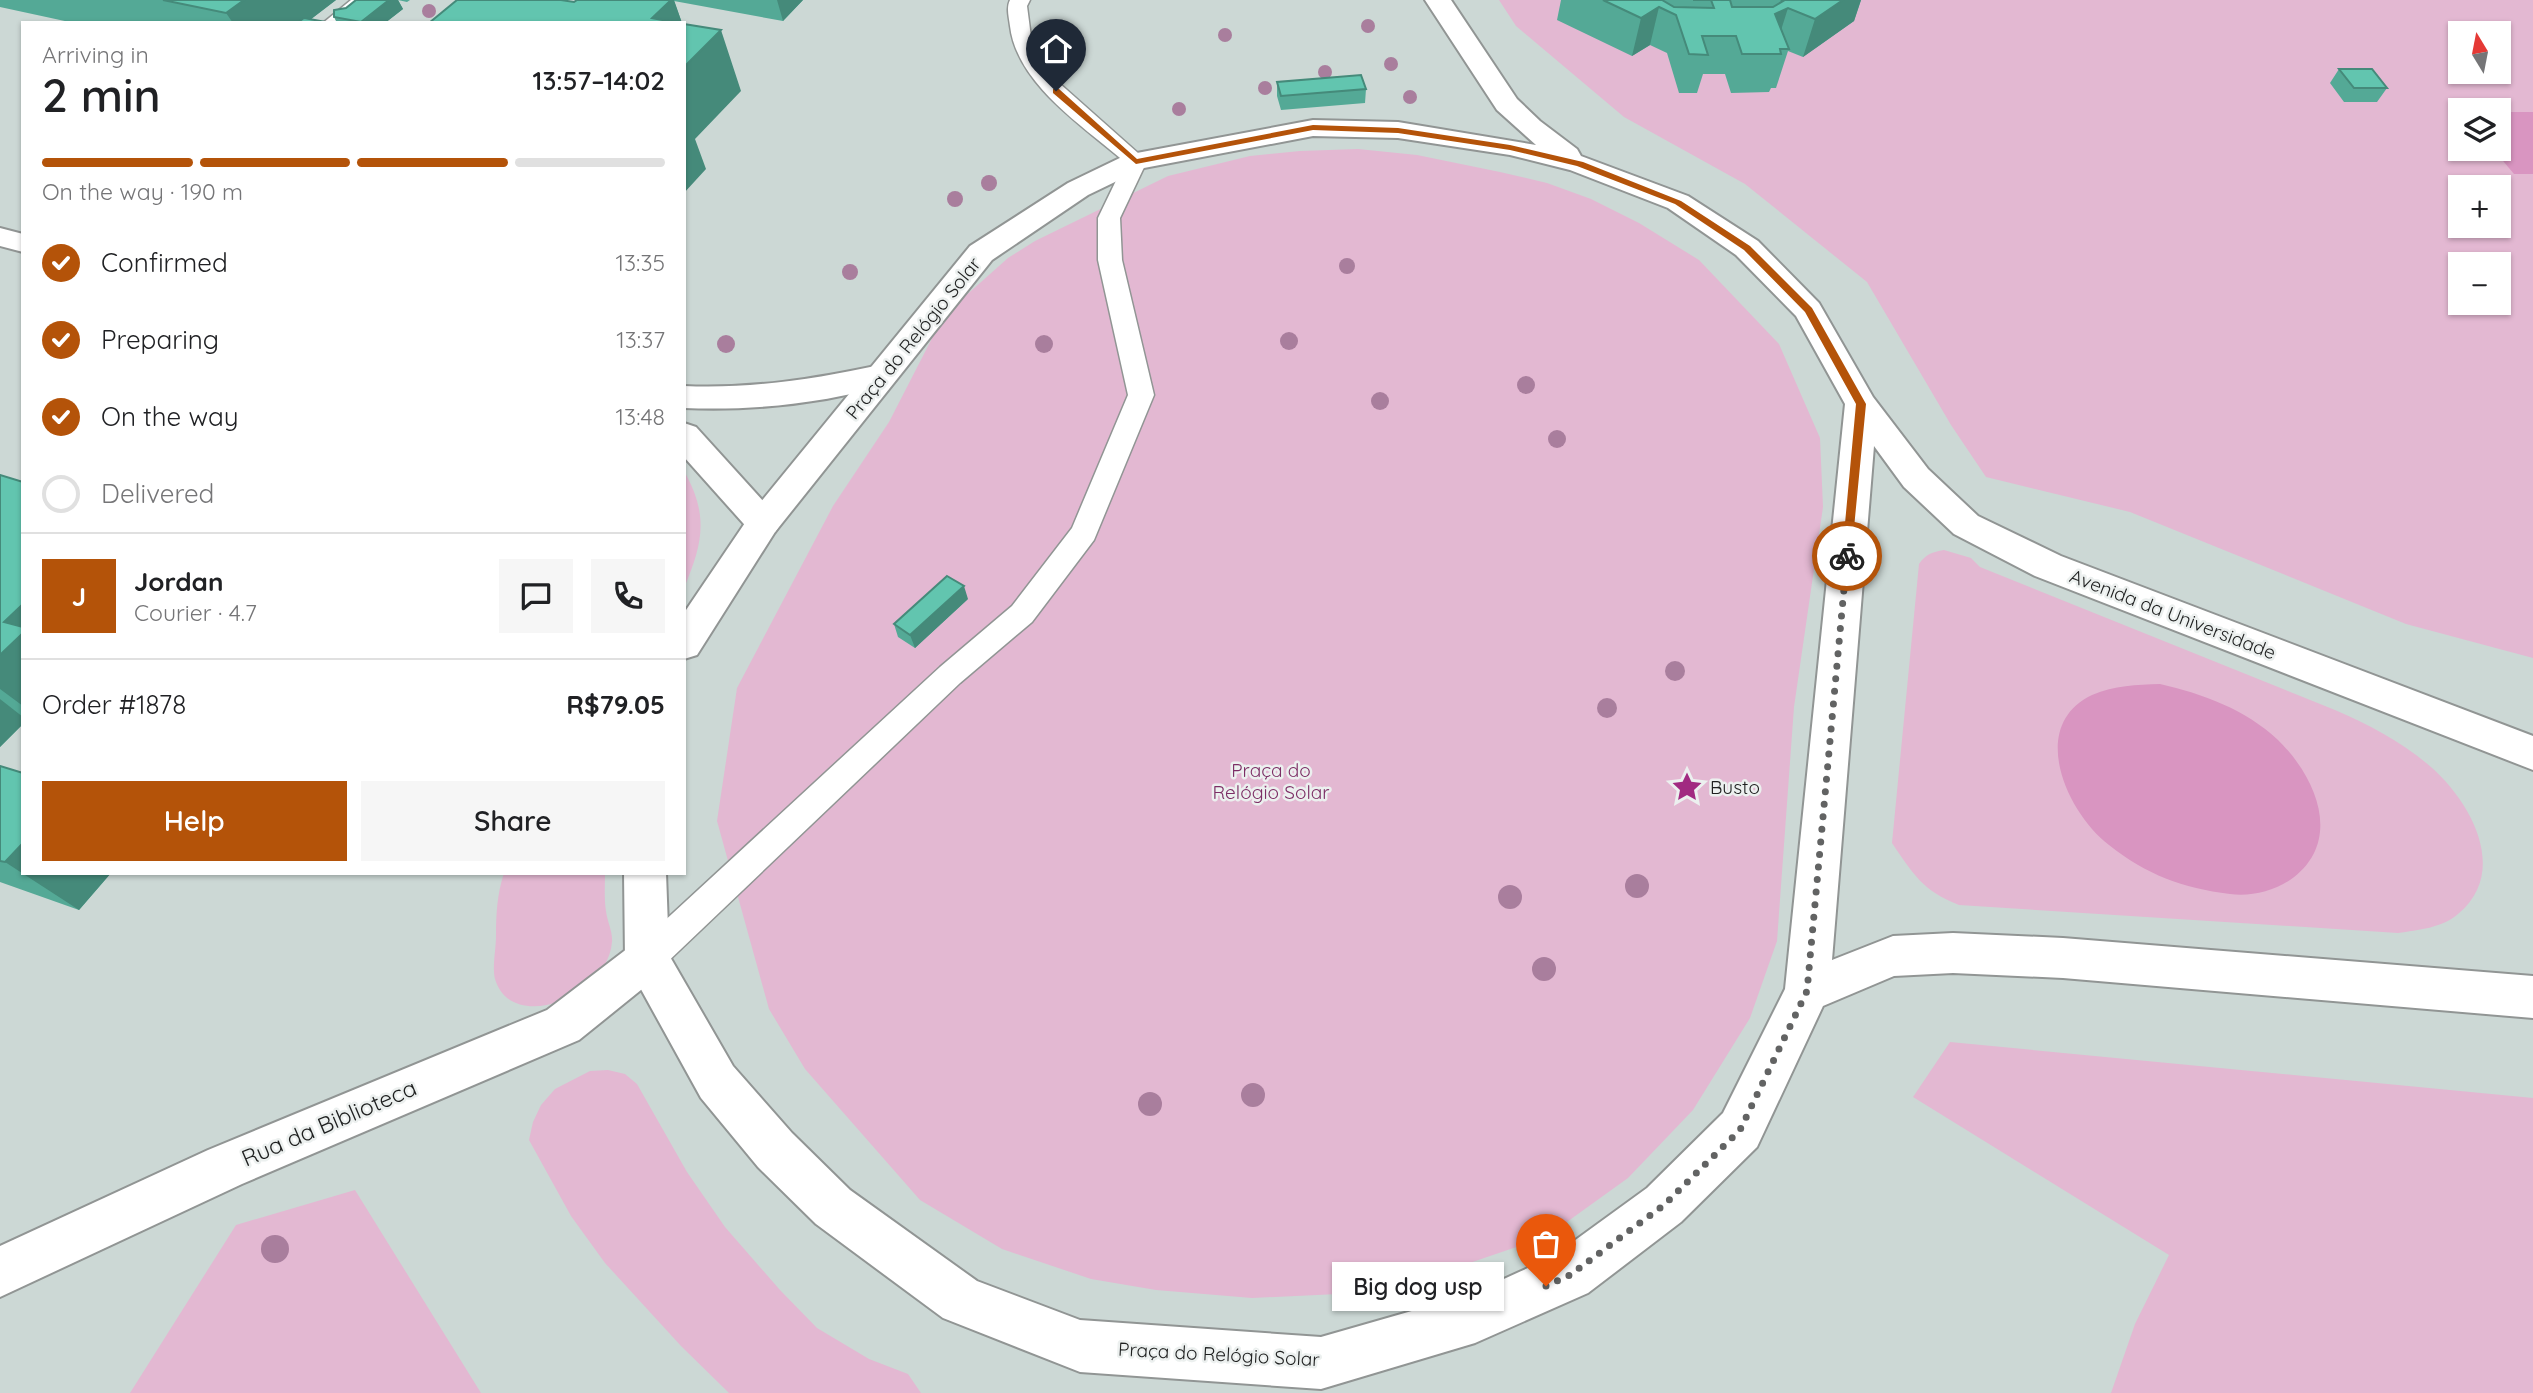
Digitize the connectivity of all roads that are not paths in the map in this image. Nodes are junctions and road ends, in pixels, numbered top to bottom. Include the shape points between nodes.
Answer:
1 (363, 0) edge
2 (1020, 0) edge
3 (1438, 0) edge
4 (336, 21) edge
5 (1495, 89) junction
6 (1450, 136) junction
7 (1136, 161) junction
8 (1580, 164) junction
9 (0, 237) edge
10 (21, 242) edge
11 (880, 376) junction
12 (686, 397) edge
13 (1861, 404) junction
14 (686, 437) edge
15 (763, 523) junction
16 (686, 641) edge
17 (2533, 753) edge
18 (645, 875) edge
19 (647, 959) junction
20 (1807, 991) junction
21 (2533, 997) edge
22 (0, 1272) edge

1 - 4 lane
2 - 7 lane via 1022,45 1041,78
3 - 5 street
5 - 6 street via 1482,117
5 - 8 street via 1530,127
6 - 7 street, Praça do Relógio Solar via 1313,128
6 - 8 street, Praça do Relógio Solar
7 - 11 street, Praça do Relógio Solar via 1078,189 981,253
7 - 19 lane via 1109,218 1109,229 1110,260 1141,395 1084,533 1022,614 950,675
8 - 13 street, Praça do Relógio Solar via 1678,202 1747,248 1808,310
9 - 10 street
11 - 12 street via 760,397
11 - 15 street, Praça do Relógio Solar
13 - 17 street, Avenida da Universidade via 1916,478 1966,525 2048,566
13 - 20 street, Praça do Relógio Solar
14 - 15 street
15 - 16 street, Praça do Relógio Solar
18 - 19 street, Praça do Relógio Solar
19 - 20 street, Praça do Relógio Solar via 717,1082 775,1150 833,1207 961,1300 1080,1346 1321,1363 1475,1318 1570,1275 1664,1205 1740,1130
19 - 22 street, Rua da Biblioteca via 563,1025 225,1167
20 - 21 street via 1893,956 1953,953

